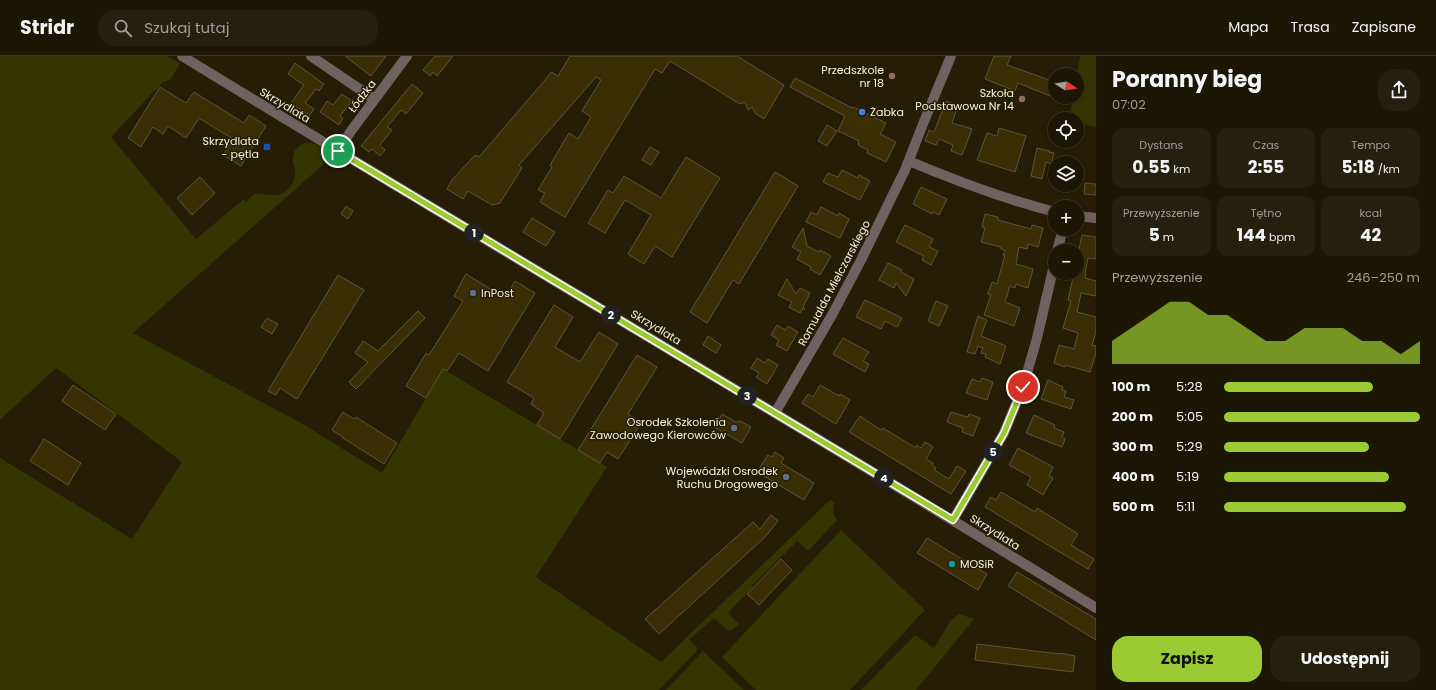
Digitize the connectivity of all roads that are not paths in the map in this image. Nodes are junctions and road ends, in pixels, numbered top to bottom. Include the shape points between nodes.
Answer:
1 (182, 56) edge
2 (311, 56) edge
3 (406, 56) edge
4 (951, 56) edge
5 (374, 99) junction
6 (338, 151) junction
7 (908, 160) junction
8 (1048, 210) edge
9 (1084, 217) edge
10 (1096, 218) edge
11 (1051, 280) edge
12 (775, 413) junction
13 (953, 520) junction
14 (1096, 608) edge

1 - 6 street, Skrzydlata
2 - 5 street
3 - 5 street, Łódzka
4 - 7 street, Romualda Mielczarskiego
5 - 6 street, Łódzka
6 - 12 street, Skrzydlata
7 - 8 street via 995,195
7 - 12 street, Romualda Mielczarskiego via 861,260
9 - 10 street
11 - 13 street via 1020,394 1004,433
12 - 13 street, Skrzydlata
13 - 14 street, Skrzydlata

